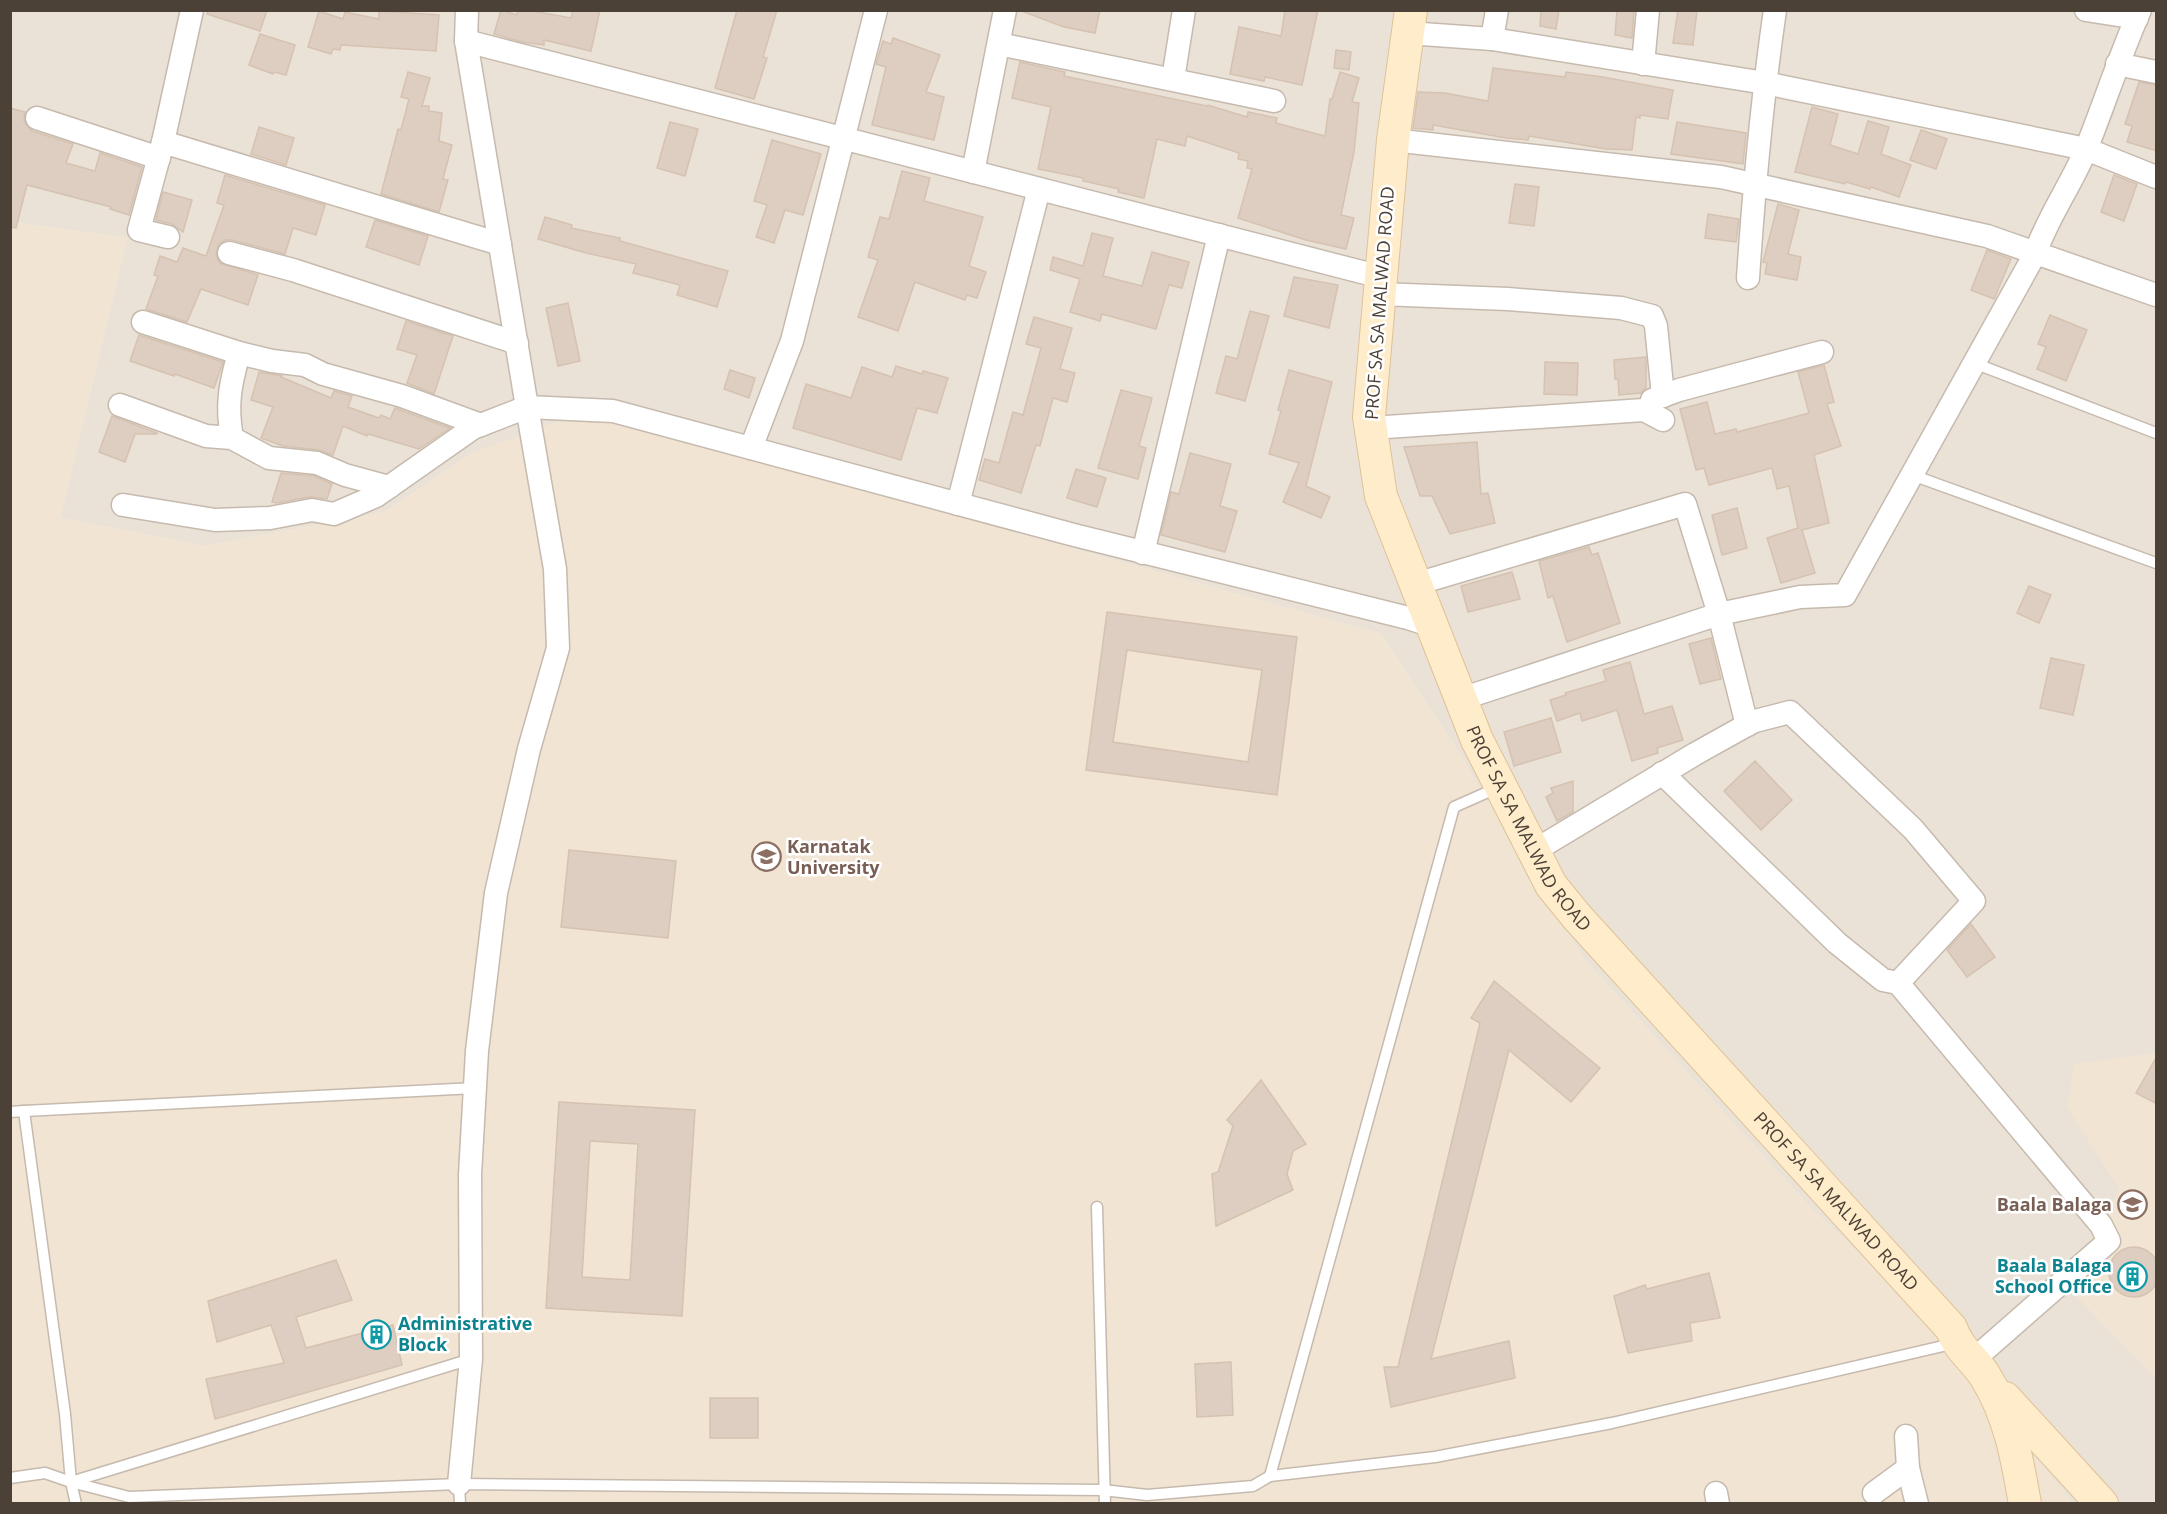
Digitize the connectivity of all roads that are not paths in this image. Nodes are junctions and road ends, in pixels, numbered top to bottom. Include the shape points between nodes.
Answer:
1 (192, 10) edge
2 (467, 10) edge
3 (876, 10) edge
4 (1005, 10) edge
5 (1184, 10) edge
6 (1497, 10) edge
7 (1648, 10) edge
8 (1775, 10) edge
9 (2086, 10) edge
10 (2138, 14) edge
11 (1409, 22) edge
12 (1492, 39) junction
13 (466, 41) junction
14 (999, 44) junction
15 (1643, 64) junction
16 (2117, 64) junction
17 (2157, 72) edge
18 (1173, 79) junction
19 (1765, 83) junction
20 (1274, 101) dead end
21 (37, 118) dead end
22 (845, 139) junction
23 (1393, 140) junction
24 (2086, 149) junction
25 (161, 150) junction
26 (973, 172) junction
27 (2157, 177) edge
28 (1754, 184) junction
29 (1040, 189) junction
30 (1218, 235) junction
31 (168, 237) dead end
32 (500, 244) junction
33 (229, 253) dead end
34 (2035, 254) junction
35 (1748, 278) dead end
36 (1381, 286) junction
37 (2157, 295) edge
38 (143, 322) dead end
39 (517, 343) junction
40 (1822, 352) dead end
41 (239, 353) junction
42 (1974, 363) junction
43 (1664, 396) junction
44 (120, 405) dead end
45 (527, 407) junction
46 (481, 425) junction
47 (1371, 428) junction
48 (2157, 433) edge
49 (232, 438) junction
50 (751, 448) junction
51 (1912, 475) junction
52 (389, 486) junction
53 (958, 504) junction
54 (123, 505) dead end
55 (1143, 553) junction
56 (2157, 563) edge
57 (1416, 584) junction
58 (1719, 614) junction
59 (1432, 626) junction
60 (1461, 699) junction
61 (1747, 725) junction
62 (1662, 773) junction
63 (1501, 787) junction
64 (1534, 851) junction
65 (1898, 983) junction
66 (475, 1088) junction
67 (24, 1111) junction
68 (10, 1112) edge
69 (1097, 1207) dead end
70 (471, 1359) junction
71 (1971, 1360) junction
72 (1906, 1436) dead end
73 (1908, 1468) junction
74 (1270, 1476) junction
75 (10, 1478) edge
76 (71, 1482) junction
77 (1103, 1490) junction
78 (1874, 1493) dead end
79 (459, 1494) edge
80 (76, 1503) edge
81 (1105, 1503) edge
82 (1917, 1503) edge
83 (2025, 1503) edge
84 (2102, 1503) edge

1 - 25 street
2 - 13 street
3 - 22 street
4 - 14 street
5 - 18 street
6 - 12 street
7 - 15 street
8 - 19 street
9 - 10 street
10 - 16 street
11 - 12 street
11 - 23 street, PROF SA SA MALWAD ROAD
12 - 15 street
13 - 22 street
13 - 32 street
14 - 18 street
14 - 26 street
15 - 19 street
16 - 17 street
16 - 24 street
18 - 20 street
19 - 24 street
19 - 28 street
21 - 25 street
22 - 26 street
22 - 50 street via 792,341
23 - 28 street
23 - 36 street, PROF SA SA MALWAD ROAD
24 - 27 street
24 - 34 street
25 - 31 street via 139,230
25 - 32 street
26 - 29 street
28 - 34 street via 1987,236
28 - 35 street
29 - 30 street
29 - 53 street
30 - 36 street
30 - 55 street
32 - 39 street
33 - 39 street
34 - 37 street
34 - 42 street
36 - 43 street via 1622,308 1652,316
36 - 47 street, PROF SA SA MALWAD ROAD
38 - 41 street
39 - 45 street
40 - 43 street
41 - 46 street via 305,365 322,374 402,396
41 - 49 street via 228,396
42 - 48 lane
42 - 51 street
43 - 47 street via 1648,402 1654,415
44 - 49 street via 206,436
45 - 46 street
45 - 50 street via 613,411
45 - 66 street via 555,569 558,648 495,893
46 - 52 street
47 - 57 street, PROF SA SA MALWAD ROAD via 1381,496
49 - 52 street via 269,458 317,463
50 - 53 street
51 - 56 lane
51 - 58 street via 1845,595 1800,597
52 - 54 street via 376,496 334,514 312,510 270,518 215,520
53 - 55 street
55 - 59 street
57 - 58 street via 1685,504
57 - 59 street, PROF SA SA MALWAD ROAD
58 - 60 street
58 - 61 street
59 - 60 street, PROF SA SA MALWAD ROAD
60 - 63 street, PROF SA SA MALWAD ROAD
61 - 62 street
61 - 65 street via 1790,712 1913,829 1974,902
62 - 64 street
62 - 65 street via 1837,943 1884,980
63 - 64 street, PROF SA SA MALWAD ROAD
63 - 74 lane via 1454,807
64 - 71 street, PROF SA SA MALWAD ROAD via 1551,885 1577,917 1951,1328
65 - 71 street via 2101,1225 2109,1241
66 - 67 lane
66 - 70 street via 470,1175
67 - 68 lane
67 - 76 lane
69 - 77 lane
70 - 76 lane
70 - 79 street
71 - 74 lane via 1434,1457
71 - 83 street, PROF SA SA MALWAD ROAD via 2012,1432
71 - 84 street
72 - 73 street
73 - 78 street
73 - 82 street
74 - 77 lane via 1253,1486 1147,1495
75 - 76 lane via 45,1473
76 - 79 lane via 129,1497
76 - 80 lane
77 - 79 lane
77 - 81 lane

